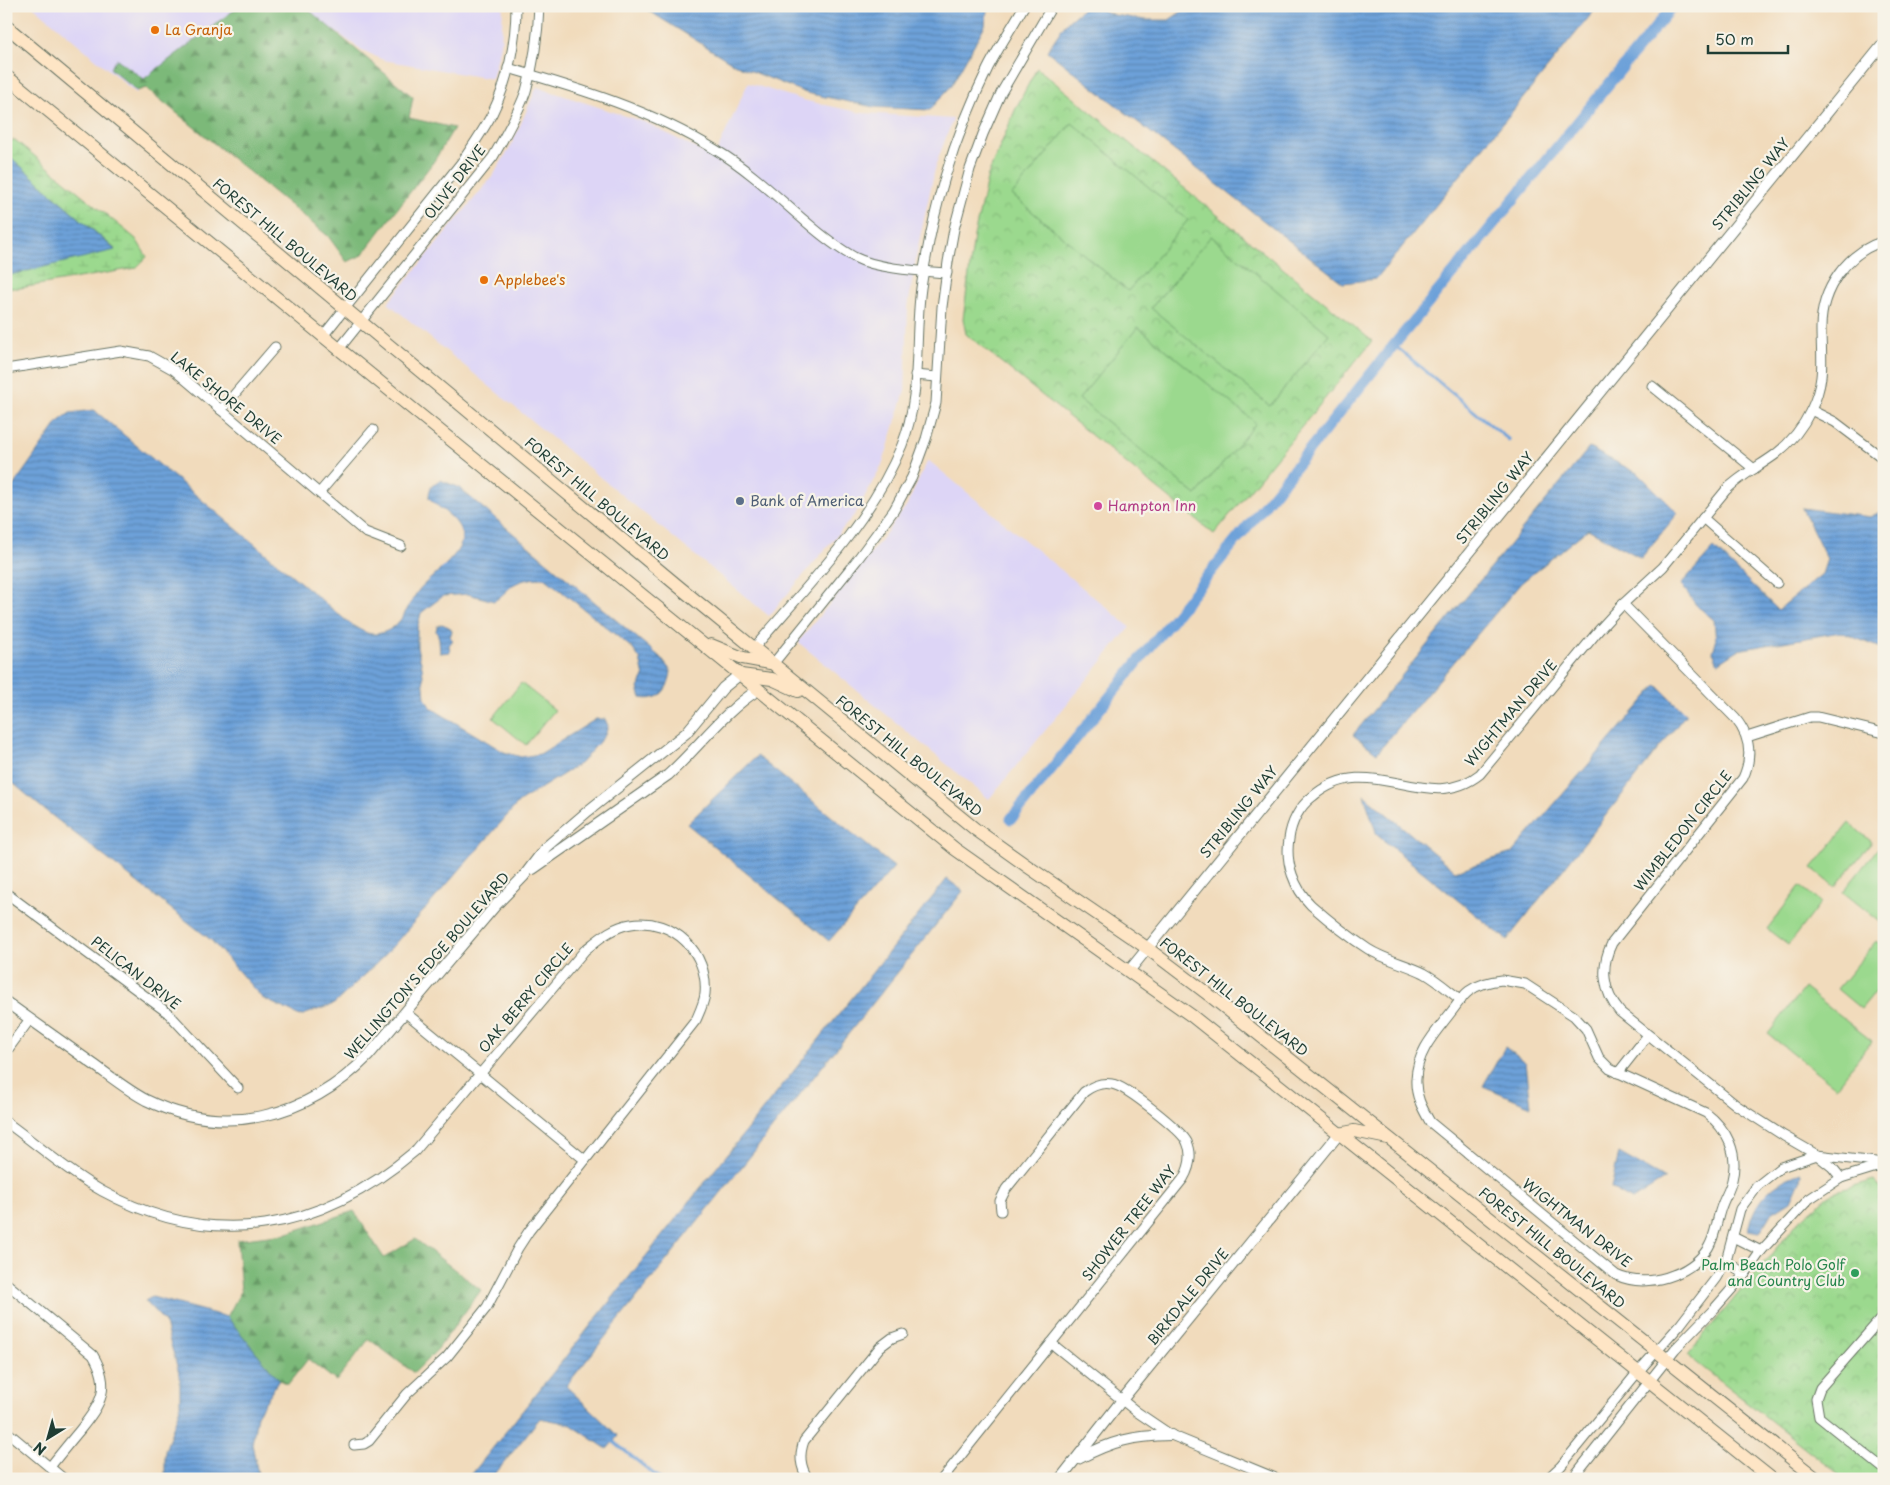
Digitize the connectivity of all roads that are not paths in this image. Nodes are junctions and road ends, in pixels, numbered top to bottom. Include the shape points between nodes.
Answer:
1 (516, 6) edge
2 (540, 6) edge
3 (1024, 6) edge
4 (1052, 6) edge
5 (6, 26) edge
6 (1884, 43) edge
7 (508, 68) junction
8 (530, 75) junction
9 (6, 76) edge
10 (1884, 241) edge
11 (924, 271) junction
12 (947, 273) junction
13 (345, 310) junction
14 (360, 322) junction
15 (323, 336) junction
16 (275, 347) dead end
17 (339, 349) junction
18 (6, 369) edge
19 (916, 375) junction
20 (937, 377) junction
21 (1652, 386) dead end
22 (221, 410) junction
23 (1811, 410) junction
24 (373, 430) dead end
25 (1884, 458) edge
26 (1754, 468) junction
27 (320, 492) junction
28 (1703, 518) junction
29 (401, 546) dead end
30 (1777, 583) dead end
31 (1623, 604) junction
32 (699, 640) junction
33 (754, 648) junction
34 (773, 664) junction
35 (740, 674) junction
36 (758, 690) junction
37 (822, 704) junction
38 (1884, 733) edge
39 (1747, 737) junction
40 (524, 876) junction
41 (6, 893) edge
42 (1146, 948) junction
43 (1129, 971) junction
44 (1460, 1000) junction
45 (6, 1002) edge
46 (406, 1013) junction
47 (30, 1019) junction
48 (1648, 1035) junction
49 (6, 1052) edge
50 (481, 1073) junction
51 (1618, 1073) junction
52 (238, 1088) dead end
53 (6, 1122) edge
54 (1338, 1134) junction
55 (1390, 1138) junction
56 (1817, 1155) junction
57 (585, 1160) junction
58 (1884, 1164) edge
59 (1841, 1178) junction
60 (1001, 1211) dead end
61 (1733, 1237) junction
62 (1762, 1251) junction
63 (1726, 1261) junction
64 (1745, 1274) junction
65 (6, 1283) edge
66 (1884, 1315) edge
67 (902, 1334) dead end
68 (1051, 1343) junction
69 (1653, 1355) junction
70 (1668, 1359) junction
71 (1637, 1372) junction
72 (1650, 1383) junction
73 (1122, 1400) junction
74 (6, 1431) edge
75 (1171, 1435) junction
76 (354, 1445) dead end
77 (1075, 1460) junction
78 (50, 1467) junction
79 (1884, 1469) edge
80 (64, 1479) edge
81 (808, 1479) edge
82 (942, 1479) edge
83 (1060, 1479) edge
84 (1278, 1479) edge
85 (1547, 1479) edge
86 (1572, 1479) edge
87 (1772, 1479) edge
88 (1817, 1479) edge

1 - 7 street, OLIVE DRIVE
2 - 8 street, OLIVE DRIVE
3 - 11 street via 989,66 959,132 935,207
4 - 12 street via 1001,93 983,134 954,229
5 - 13 main road, FOREST HILL BOULEVARD
6 - 42 street, STRIBLING WAY
7 - 8 street
7 - 13 street, OLIVE DRIVE via 493,113 482,132
8 - 11 street via 593,93 687,133 742,167 818,232 856,258
8 - 14 street, OLIVE DRIVE via 511,125 486,167
9 - 15 main road
10 - 23 street, WIGHTMAN DRIVE via 1854,256 1831,286 1822,312 1821,379
11 - 12 street
11 - 19 street
12 - 20 street
13 - 14 main road, FOREST HILL BOULEVARD
13 - 15 street, OLIVE DRIVE
14 - 17 street, OLIVE DRIVE
14 - 33 main road, FOREST HILL BOULEVARD
15 - 17 main road
16 - 22 street
17 - 32 main road
18 - 22 street, LAKE SHORE DRIVE via 121,351 135,352 168,367
19 - 20 street
19 - 33 street via 902,443 872,504 836,552
20 - 34 street via 936,403 926,439 912,477 894,510
21 - 26 street
22 - 27 street, LAKE SHORE DRIVE
23 - 25 street via 1835,422
23 - 26 street, WIGHTMAN DRIVE via 1790,441
24 - 27 street
26 - 28 street, WIGHTMAN DRIVE via 1732,484
27 - 29 street, LAKE SHORE DRIVE via 365,532
28 - 30 street
28 - 31 street, WIGHTMAN DRIVE via 1663,567
31 - 39 street via 1735,718
31 - 44 street, WIGHTMAN DRIVE via 1486,768 1474,778 1453,788 1438,790 1367,777 1342,780 1326,786 1308,799 1294,820 1288,862 1296,886 1306,899 1367,948 1424,974
32 - 34 main road via 743,658
32 - 35 main road
33 - 34 main road, FOREST HILL BOULEVARD
34 - 37 main road, FOREST HILL BOULEVARD
35 - 36 main road
35 - 37 main road via 772,679
35 - 40 street, WELLINGTON'S EDGE BOULEVARD via 722,688 686,733 546,847
36 - 40 street, WELLINGTON'S EDGE BOULEVARD via 736,705 668,775
36 - 43 main road via 955,849
37 - 42 main road, FOREST HILL BOULEVARD via 975,829
38 - 39 street via 1818,717 1803,718
39 - 48 street, WIMBLEDON CIRCLE via 1750,754 1743,778 1612,943 1606,957 1604,979 1611,1000 1620,1012
40 - 46 street, WELLINGTON'S EDGE BOULEVARD
41 - 52 street, PELICAN DRIVE via 168,1013
42 - 43 street, STRIBLING WAY
42 - 55 main road, FOREST HILL BOULEVARD
43 - 54 main road via 1192,1016
44 - 51 street, WIGHTMAN DRIVE via 1473,988 1495,980 1525,984 1580,1022 1604,1064
44 - 51 street, WIGHTMAN DRIVE via 1418,1061 1417,1093 1430,1122 1616,1275 1638,1282 1671,1276 1693,1264 1709,1246 1733,1178 1734,1163 1732,1149 1722,1129 1706,1113
45 - 47 street, WELLINGTON'S EDGE BOULEVARD
46 - 47 street, WELLINGTON'S EDGE BOULEVARD via 368,1056 334,1086 294,1108 230,1119 187,1115 148,1101
46 - 50 street
47 - 49 street
48 - 51 street
48 - 56 street, WIMBLEDON CIRCLE via 1736,1105
50 - 53 street, OAK BERRY CIRCLE via 416,1151 368,1187 319,1211 251,1226 201,1224 166,1217 125,1202 82,1177
50 - 57 street
50 - 57 street, OAK BERRY CIRCLE via 585,950 606,933 618,927 645,923 659,925 680,935 690,945 703,969 705,995 702,1007 696,1020
54 - 55 main road via 1354,1131
54 - 71 main road
54 - 73 street, BIRKDALE DRIVE
55 - 69 main road, FOREST HILL BOULEVARD
56 - 58 street
56 - 59 street, WIMBLEDON CIRCLE
56 - 61 street via 1781,1167 1757,1186 1740,1209
57 - 76 street, OAK BERRY CIRCLE via 529,1231 487,1307 447,1357 408,1394 369,1441
58 - 59 street
59 - 62 street via 1809,1199
60 - 68 street, SHOWER TREE WAY via 1000,1201 1006,1189 1084,1092 1098,1084 1114,1084 1128,1091 1182,1134 1189,1148 1190,1164 1183,1179
61 - 62 street
61 - 63 street
62 - 64 street
63 - 64 street
63 - 69 street via 1716,1278
64 - 70 street
65 - 78 street via 94,1355 103,1376 98,1407
66 - 79 street via 1820,1388 1816,1399 1819,1417
67 - 81 street via 880,1347 804,1441 800,1464
68 - 73 street
68 - 82 street, SHOWER TREE WAY
69 - 70 main road, FOREST HILL BOULEVARD
69 - 71 street
70 - 72 street
70 - 88 main road, FOREST HILL BOULEVARD
71 - 72 main road
71 - 85 street
72 - 86 street
72 - 87 main road
73 - 75 street
73 - 77 street, BIRKDALE DRIVE
74 - 78 street
75 - 77 street via 1112,1442
75 - 84 street
77 - 83 street, BIRKDALE DRIVE
78 - 80 street

